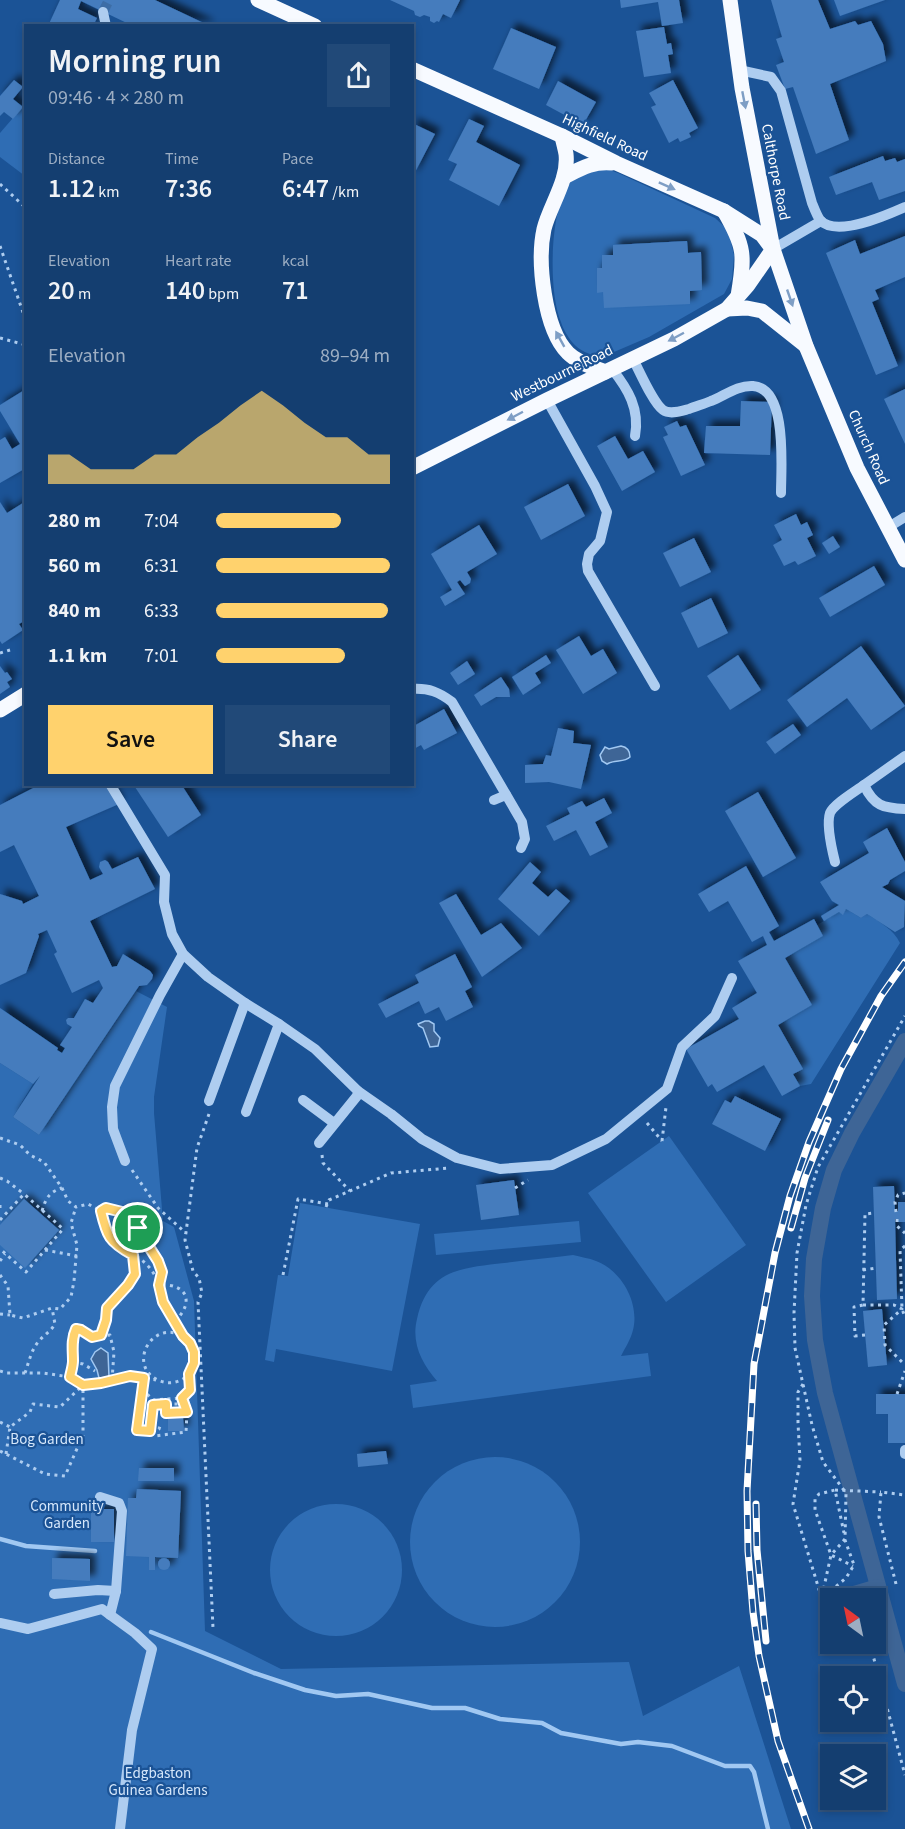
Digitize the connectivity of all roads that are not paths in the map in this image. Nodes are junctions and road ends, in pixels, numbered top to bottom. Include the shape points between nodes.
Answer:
1 (258, 0) edge
2 (730, 0) edge
3 (103, 12) tunnel mouth
4 (106, 24) edge
5 (311, 24) edge
6 (414, 70) edge
7 (739, 70) junction
8 (562, 136) junction
9 (616, 163) junction
10 (564, 177) junction
11 (905, 207) edge
12 (724, 211) junction
13 (821, 221) junction
14 (773, 249) junction
15 (738, 296) junction
16 (727, 309) junction
17 (806, 346) junction
18 (633, 359) junction
19 (608, 370) junction
20 (547, 400) junction
21 (635, 436) dead end
22 (414, 467) edge
23 (781, 493) dead end
24 (905, 517) edge
25 (887, 528) junction
26 (905, 560) edge
27 (655, 686) dead end
28 (414, 689) edge
29 (24, 695) edge
30 (0, 710) edge
31 (905, 756) edge
32 (864, 785) junction
33 (111, 786) edge
34 (506, 795) junction
35 (494, 801) dead end
36 (905, 809) edge
37 (521, 848) dead end
38 (835, 862) dead end
39 (183, 954) junction
40 (732, 978) dead end
41 (245, 1003) junction
42 (279, 1024) junction
43 (358, 1091) junction
44 (303, 1100) dead end
45 (209, 1101) road end
46 (246, 1112) dead end
47 (334, 1123) junction
48 (319, 1143) dead end
49 (125, 1161) road end
50 (100, 1497) dead end
51 (116, 1591) junction
52 (54, 1594) dead end
53 (110, 1615) junction
54 (0, 1623) edge
55 (120, 1829) edge

1 - 5 main road
2 - 7 main road, Calthorpe Road
3 - 4 street
6 - 8 main road, Highfield Road
7 - 13 street via 771,77 781,91 812,203
7 -> 14 main road, Calthorpe Road
8 - 9 main road, Highfield Road
8 - 10 main road via 566,156
9 - 10 main road via 600,161
9 -> 12 main road, Highfield Road
19 -> 10 main road via 583,363 568,353 557,337 544,295 544,230
11 - 13 street via 852,226 831,226
12 - 14 main road, Highfield Road via 762,235
12 - 15 main road via 742,247
13 - 14 street
14 - 15 main road
14 -> 17 main road, Calthorpe Road
15 - 16 main road
16 - 17 main road via 762,311
16 -> 18 main road, Westbourne Road
17 - 25 main road, Church Road via 857,468
18 - 19 main road, Westbourne Road
18 - 23 street via 657,404 670,413 740,388 755,386 766,391 776,403
19 - 20 main road, Westbourne Road
19 - 21 street via 631,395 636,412
20 -> 22 main road, Westbourne Road
20 - 27 street via 607,512 600,541 589,554 588,571
24 - 25 street
25 - 26 main road, Church Road
28 - 34 street via 441,692 452,702
29 - 30 main road
31 - 32 street
32 - 36 street via 878,804
32 - 38 street via 830,813
33 - 39 street via 165,875 164,902 172,934
34 - 35 street
34 - 37 street via 522,822 525,839
39 - 41 street
39 - 49 street via 115,1086 113,1129
40 - 43 street via 715,1016 682,1047 666,1089 606,1139 552,1165 500,1169 457,1158 422,1139
41 - 42 street
41 - 45 street
42 - 43 street via 315,1049
42 - 46 street
43 - 47 street
44 - 47 street
47 - 48 street
50 - 51 street via 119,1503 122,1511
51 - 52 street
51 - 53 street
53 - 54 street via 102,1609 28,1629
53 - 55 street via 152,1649 132,1730

